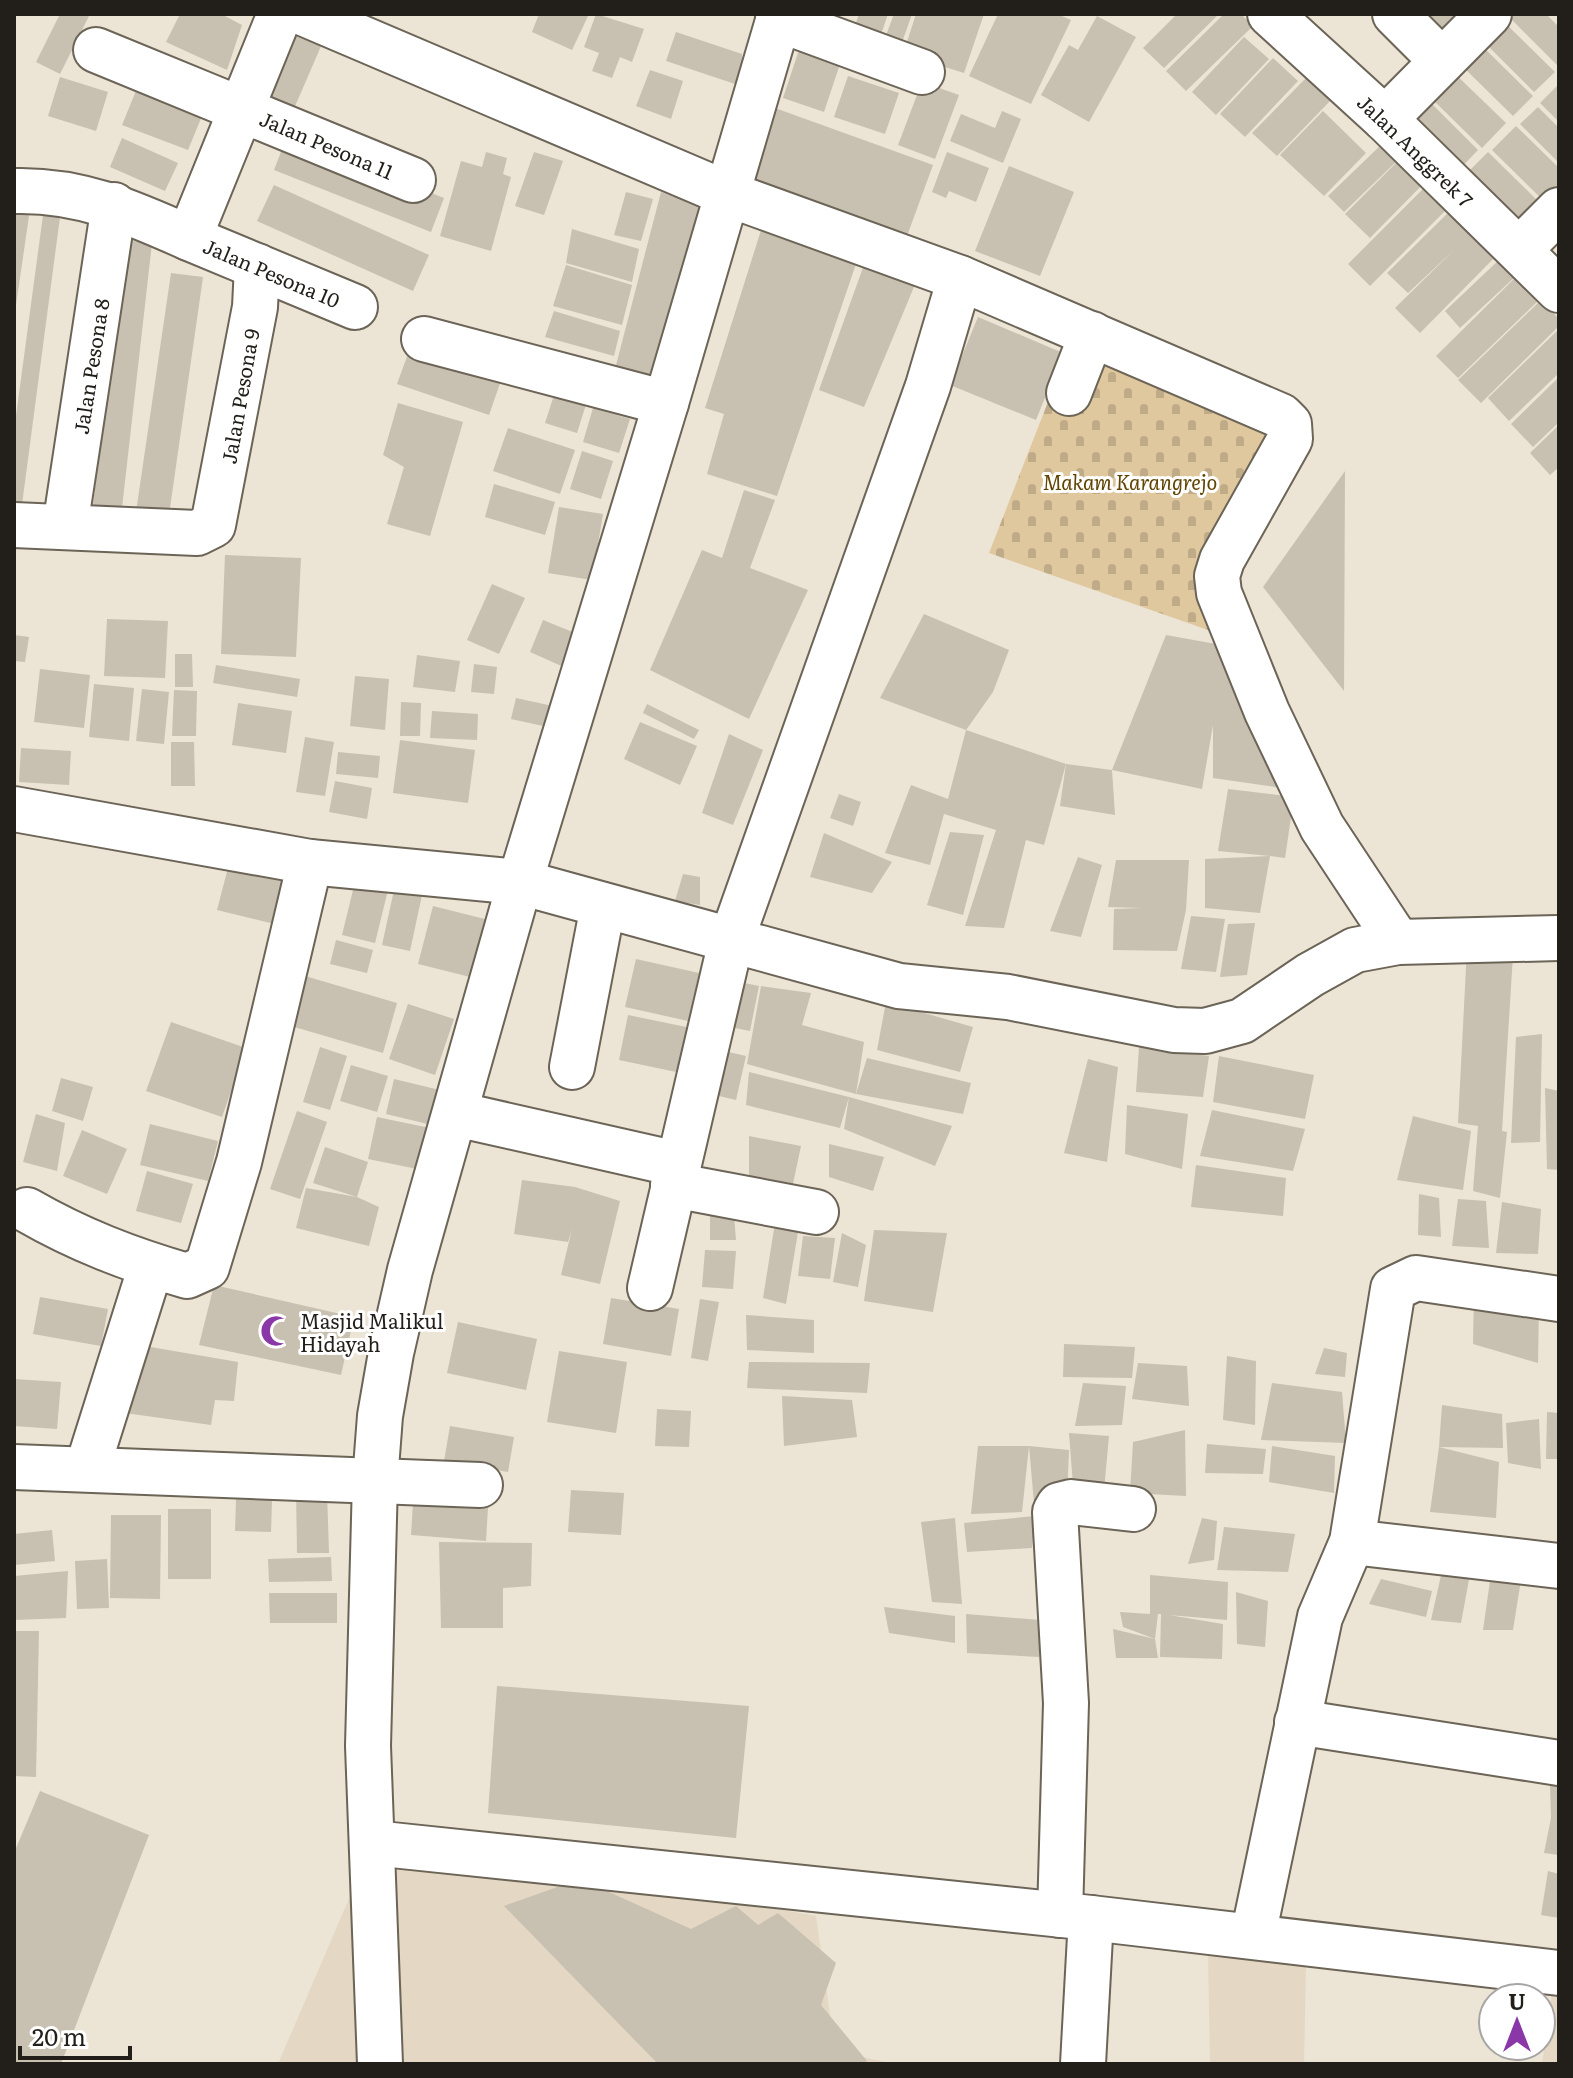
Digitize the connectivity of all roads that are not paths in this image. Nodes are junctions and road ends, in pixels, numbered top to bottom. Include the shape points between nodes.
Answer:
1 (280, 14) edge
2 (305, 14) edge
3 (1270, 14) edge
4 (1395, 14) edge
5 (1489, 14) edge
6 (779, 16) edge
7 (96, 50) dead end
8 (1442, 61) junction
9 (922, 72) dead end
10 (242, 108) junction
11 (1385, 119) junction
12 (413, 180) dead end
13 (14, 191) edge
14 (728, 194) junction
15 (114, 205) junction
16 (1559, 210) edge
17 (189, 238) junction
18 (1519, 250) junction
19 (257, 266) junction
20 (960, 278) junction
21 (1559, 290) edge
22 (355, 307) dead end
23 (1092, 334) junction
24 (424, 339) dead end
25 (1069, 393) dead end
26 (666, 403) junction
27 (14, 525) edge
28 (65, 527) junction
29 (14, 809) edge
30 (310, 862) junction
31 (520, 882) junction
32 (603, 906) junction
33 (1559, 938) edge
34 (731, 941) junction
35 (1398, 942) junction
36 (572, 1067) dead end
37 (456, 1114) junction
38 (675, 1174) junction
39 (27, 1210) dead end
40 (816, 1212) dead end
41 (151, 1266) junction
42 (650, 1288) dead end
43 (1559, 1299) edge
44 (14, 1467) edge
45 (87, 1469) junction
46 (375, 1481) junction
47 (480, 1485) dead end
48 (1133, 1509) dead end
49 (1352, 1542) junction
50 (1559, 1566) edge
51 (1297, 1722) junction
52 (1559, 1763) edge
53 (373, 1843) junction
54 (1075, 1916) junction
55 (1253, 1936) junction
56 (1559, 1973) edge
57 (380, 2064) edge
58 (1083, 2064) edge

1 - 10 street
2 - 14 street
3 - 11 street, Jalan Anggrek 7
4 - 8 street
5 - 8 street
6 - 9 street
6 - 14 street
7 - 10 street, Jalan Pesona 11
8 - 11 street
10 - 12 street, Jalan Pesona 11
10 - 17 street
11 - 18 street, Jalan Anggrek 7
13 - 15 street, Jalan Pesona 10 via 82,196
14 - 20 street
14 - 26 street
15 - 17 street, Jalan Pesona 10
15 - 28 street, Jalan Pesona 8
16 - 18 street
17 - 19 street, Jalan Pesona 10
18 - 21 street, Jalan Anggrek 7
19 - 22 street, Jalan Pesona 10
19 - 28 street, Jalan Pesona 9 via 255,307 213,525 197,533
20 - 23 street
20 - 34 street via 928,386
23 - 25 street
23 - 35 street via 1289,424 1290,439 1233,537 1217,585 1267,712 1322,827
24 - 26 street
26 - 31 street
27 - 28 street
29 - 30 street
30 - 31 street
30 - 41 street via 214,1252 207,1267 187,1276
31 - 32 street
31 - 37 street
32 - 34 street
32 - 36 street
33 - 35 street
34 - 35 street via 899,986 1008,997 1174,1030 1205,1031 1242,1021 1355,950
34 - 38 street
37 - 38 street
37 - 46 street via 394,1339
38 - 40 street
38 - 42 street
39 - 41 street via 80,1240
41 - 45 street
43 - 49 street via 1416,1278 1393,1289
44 - 45 street
45 - 46 street
46 - 47 street
46 - 53 street via 368,1746
48 - 54 street via 1071,1502 1055,1512
49 - 50 street
49 - 51 street via 1320,1617
51 - 52 street
51 - 55 street
53 - 54 street
53 - 57 street
54 - 55 street
54 - 58 street
55 - 56 street

